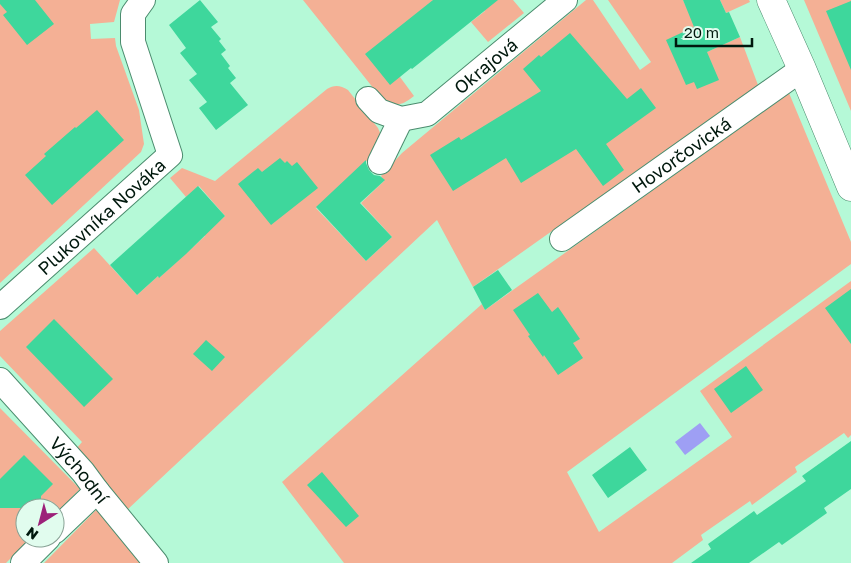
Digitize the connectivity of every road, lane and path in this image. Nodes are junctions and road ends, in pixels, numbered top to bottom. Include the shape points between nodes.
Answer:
1 (143, 0) edge
2 (565, 0) edge
3 (771, 0) edge
4 (802, 69) junction
5 (368, 99) dead end
6 (401, 119) junction
7 (380, 162) dead end
8 (851, 187) edge
9 (562, 239) dead end
10 (0, 307) edge
11 (0, 380) edge
12 (97, 491) junction
13 (65, 522) edge
14 (38, 548) edge
15 (23, 563) edge
16 (156, 563) edge

1 - 10 street, Plukovníka Nováka via 133,14 133,42 170,155
2 - 6 street, Okrajová via 427,114
3 - 4 street
4 - 8 street
4 - 9 street, Hovorčovická
5 - 6 street via 379,112
6 - 7 street
11 - 12 street, Východní
12 - 13 street
12 - 16 street, Východní
14 - 15 street

